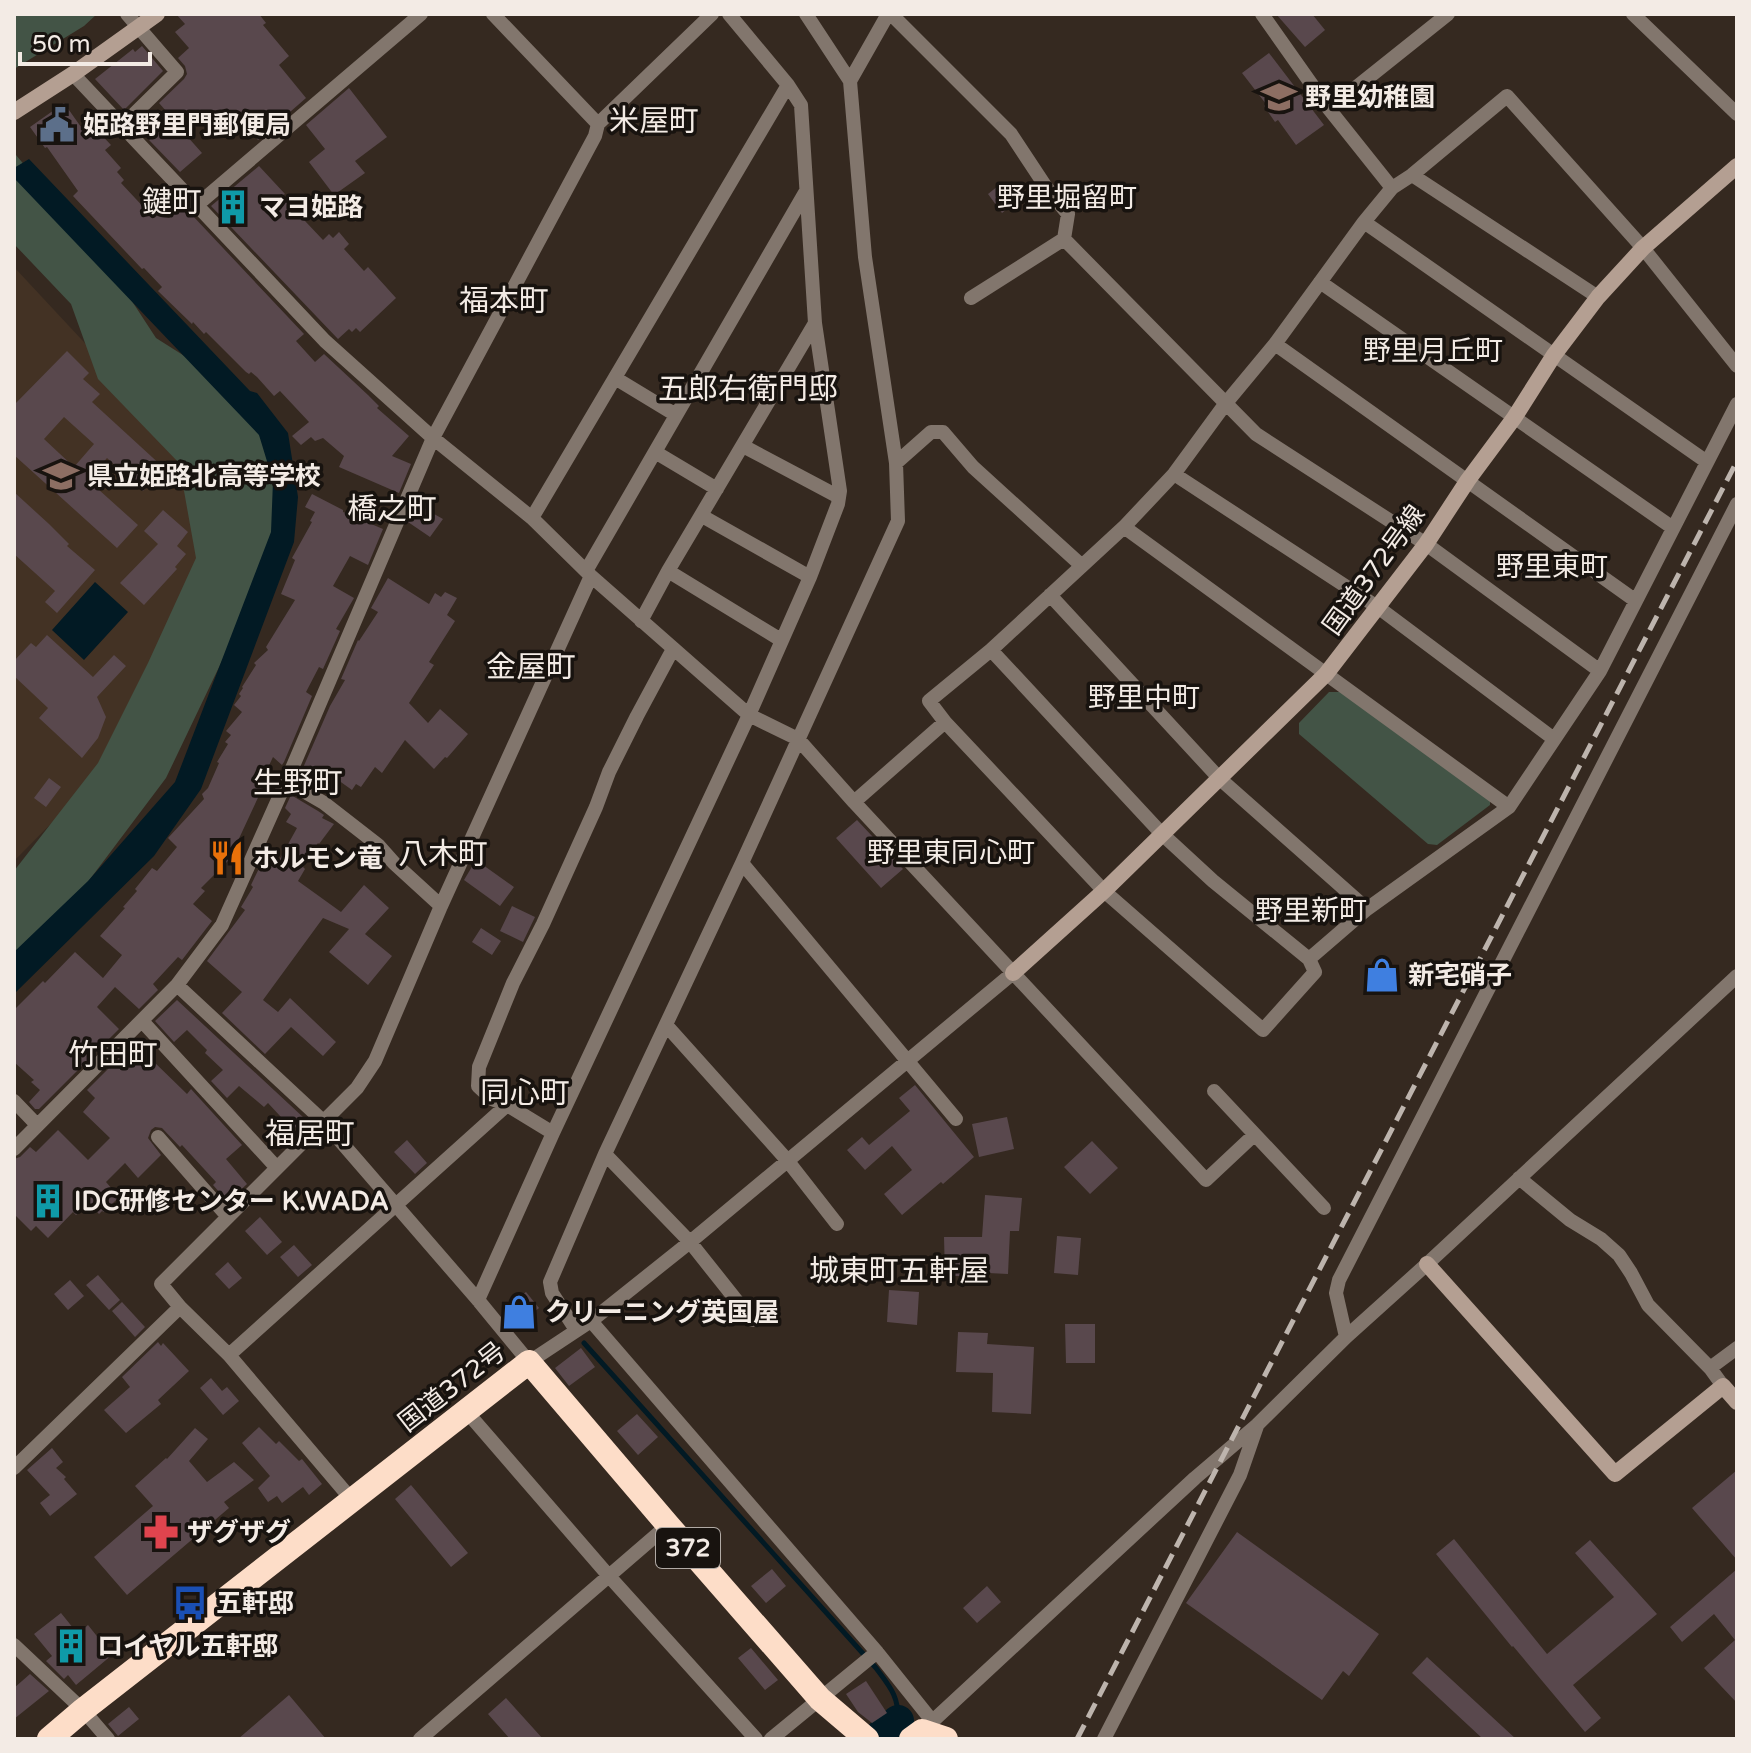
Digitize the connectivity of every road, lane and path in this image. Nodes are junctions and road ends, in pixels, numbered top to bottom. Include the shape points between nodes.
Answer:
1 (127, 14) edge
2 (157, 14) edge
3 (396, 14) edge
4 (421, 14) edge
5 (493, 14) edge
6 (712, 14) edge
7 (729, 14) edge
8 (806, 14) edge
9 (889, 14) edge
10 (1262, 14) edge
11 (1448, 14) edge
12 (1633, 14) edge
13 (139, 27) junction
14 (406, 27) junction
15 (73, 74) junction
16 (850, 81) junction
17 (788, 85) junction
18 (1329, 109) junction
19 (14, 112) edge
20 (1737, 114) edge
21 (598, 124) junction
22 (122, 126) junction
23 (1737, 166) edge
24 (1412, 175) junction
25 (1392, 188) junction
26 (807, 191) junction
27 (197, 205) junction
28 (1364, 222) junction
29 (1064, 239) junction
30 (1643, 248) junction
31 (1320, 282) junction
32 (1598, 297) junction
33 (971, 298) dead end
34 (815, 323) junction
35 (1275, 344) junction
36 (1554, 355) junction
37 (1737, 366) edge
38 (615, 378) junction
39 (1226, 403) junction
40 (1737, 404) edge
41 (676, 415) junction
42 (1514, 418) junction
43 (433, 438) junction
44 (743, 446) junction
45 (655, 452) junction
46 (1707, 462) junction
47 (896, 463) junction
48 (1174, 474) junction
49 (1468, 480) junction
50 (717, 489) junction
51 (839, 497) junction
52 (1737, 504) edge
53 (702, 516) junction
54 (532, 518) junction
55 (1124, 527) junction
56 (1673, 528) junction
57 (1426, 544) junction
58 (1081, 565) junction
59 (668, 571) junction
60 (589, 573) junction
61 (810, 577) junction
62 (1050, 595) junction
63 (1636, 601) junction
64 (1379, 608) junction
65 (641, 621) junction
66 (781, 640) junction
67 (673, 649) junction
68 (991, 650) junction
69 (1600, 671) junction
70 (1326, 674) junction
71 (749, 715) junction
72 (945, 722) junction
73 (798, 739) junction
74 (1554, 739) junction
75 (1219, 778) junction
76 (286, 781) junction
77 (854, 802) junction
78 (1509, 807) junction
79 (1162, 834) junction
80 (742, 863) junction
81 (1104, 891) junction
82 (441, 906) junction
83 (1367, 909) junction
84 (1309, 959) junction
85 (1013, 973) junction
86 (1737, 976) edge
87 (177, 985) junction
88 (142, 1021) junction
89 (666, 1025) junction
90 (907, 1060) junction
91 (1214, 1091) dead end
92 (14, 1101) edge
93 (507, 1105) junction
94 (956, 1119) dead end
95 (323, 1121) junction
96 (37, 1125) junction
97 (553, 1133) junction
98 (1254, 1135) junction
99 (158, 1137) dead end
100 (14, 1149) edge
101 (605, 1154) junction
102 (787, 1160) junction
103 (277, 1168) junction
104 (1519, 1178) junction
105 (396, 1206) junction
106 (1324, 1208) dead end
107 (228, 1217) junction
108 (837, 1224) dead end
109 (690, 1242) junction
110 (1427, 1264) junction
111 (478, 1300) junction
112 (180, 1307) junction
113 (752, 1320) dead end
114 (591, 1321) junction
115 (576, 1330) junction
116 (1346, 1337) junction
117 (1737, 1348) edge
118 (229, 1355) junction
119 (529, 1362) junction
120 (1710, 1368) junction
121 (1723, 1386) junction
122 (1737, 1402) edge
123 (466, 1411) junction
124 (1257, 1425) junction
125 (14, 1468) edge
126 (352, 1500) junction
127 (668, 1525) junction
128 (608, 1575) junction
129 (14, 1645) edge
130 (877, 1652) junction
131 (820, 1699) junction
132 (83, 1710) junction
133 (860, 1733) edge
134 (928, 1733) edge
135 (49, 1739) edge
136 (108, 1739) edge
137 (420, 1739) edge
138 (756, 1739) edge
139 (771, 1739) edge
140 (1104, 1739) edge

1 - 13 street
2 - 13 street
3 - 14 street
4 - 14 street
5 - 21 street
6 - 21 street
7 - 17 street
8 - 16 street
9 - 16 street
9 - 29 street via 1011,134 1068,214
10 - 18 street
11 - 18 street
12 - 20 street
13 - 15 street
13 - 22 street via 177,72
14 - 27 street
15 - 19 street
15 - 22 street
16 - 47 street via 865,257
17 - 26 street via 801,105
17 - 38 street
18 - 25 street
21 - 43 street
22 - 27 street
23 - 30 street, 国道372号線
24 - 25 street
24 - 30 street via 1507,96
24 - 32 street
25 - 28 street
26 - 34 street
26 - 41 street
27 - 43 street via 325,341
28 - 31 street
28 - 36 street
29 - 33 street
29 - 39 street
30 - 32 street, 国道372号線
30 - 37 street
31 - 35 street
31 - 42 street
32 - 36 street, 国道372号線
34 - 44 street
34 - 51 street
35 - 39 street
35 - 49 street
36 - 42 street, 国道372号線
36 - 46 street
38 - 41 street
38 - 54 street
39 - 48 street
39 - 57 street via 1256,434
40 - 46 street
41 - 45 street
42 - 49 street, 国道372号線
42 - 56 street
43 - 54 street
43 - 76 street
44 - 50 street
44 - 51 street
45 - 50 street
45 - 60 street
46 - 56 street
47 - 58 street via 931,432 943,432 973,467
47 - 73 street via 898,521
48 - 55 street
48 - 64 street
49 - 57 street, 国道372号線
49 - 63 street
50 - 53 street
51 - 61 street
52 - 116 street via 1339,1280 1336,1293
53 - 59 street
53 - 61 street
54 - 60 street
55 - 58 street
55 - 70 street
56 - 63 street
57 - 64 street, 国道372号線
57 - 69 street
58 - 62 street
59 - 65 street
59 - 66 street
60 - 65 street
60 - 82 street
61 - 66 street
62 - 68 street
62 - 75 street
63 - 69 street
64 - 70 street, 国道372号線
64 - 74 street
65 - 67 street
66 - 71 street
67 - 71 street
67 - 93 street via 609,772 479,1067 478,1086
68 - 72 street via 929,701
68 - 79 street
69 - 74 street
70 - 75 street, 国道372号線
70 - 78 street
71 - 73 street
71 - 97 street
72 - 77 street
72 - 81 street
73 - 77 street
73 - 80 street
74 - 78 street
75 - 79 street, 国道372号線
75 - 83 street
76 - 82 street via 378,845
76 - 87 street via 222,925
77 - 85 street
78 - 83 street
79 - 81 street, 国道372号線
79 - 84 street
80 - 89 street
80 - 90 street
81 - 84 street via 1263,1030 1315,972
81 - 85 street, 国道372号線
82 - 95 street via 375,1061 357,1088
83 - 84 street
85 - 90 street
85 - 98 street via 1206,1180
86 - 104 street
87 - 88 street
87 - 95 street
88 - 96 street
88 - 103 street
89 - 101 street
89 - 102 street
90 - 94 street
90 - 102 street
91 - 98 street
92 - 96 street
93 - 97 street
93 - 105 street
95 - 103 street
95 - 105 street
96 - 100 street
97 - 111 street
98 - 106 street
99 - 107 street
101 - 109 street
101 - 115 street via 550,1282
102 - 108 street
102 - 109 street
103 - 107 street
104 - 110 street
104 - 120 street via 1619,1255 1648,1305
105 - 111 street
105 - 118 street
107 - 112 street via 161,1284
109 - 113 street
109 - 114 street
110 - 116 street
110 - 121 street via 1615,1474
111 - 119 street
112 - 118 street
112 - 125 street
114 - 115 street
114 - 130 street
115 - 119 street
116 - 124 street
117 - 120 street
118 - 126 street
119 - 123 highway, 国道372号
119 - 127 highway, 国道372号 / 372
120 - 121 street
121 - 122 street
123 - 126 highway, 国道372号
123 - 128 street
124 - 134 street
124 - 140 street via 1240,1475
126 - 132 highway, 国道372号
127 - 128 street
127 - 131 highway, 国道372号 / 372
128 - 137 street
128 - 138 street
129 - 132 street
130 - 131 street
130 - 134 street
131 - 133 highway, 国道372号 / 372
131 - 139 street
132 - 135 highway, 国道372号
132 - 136 street

